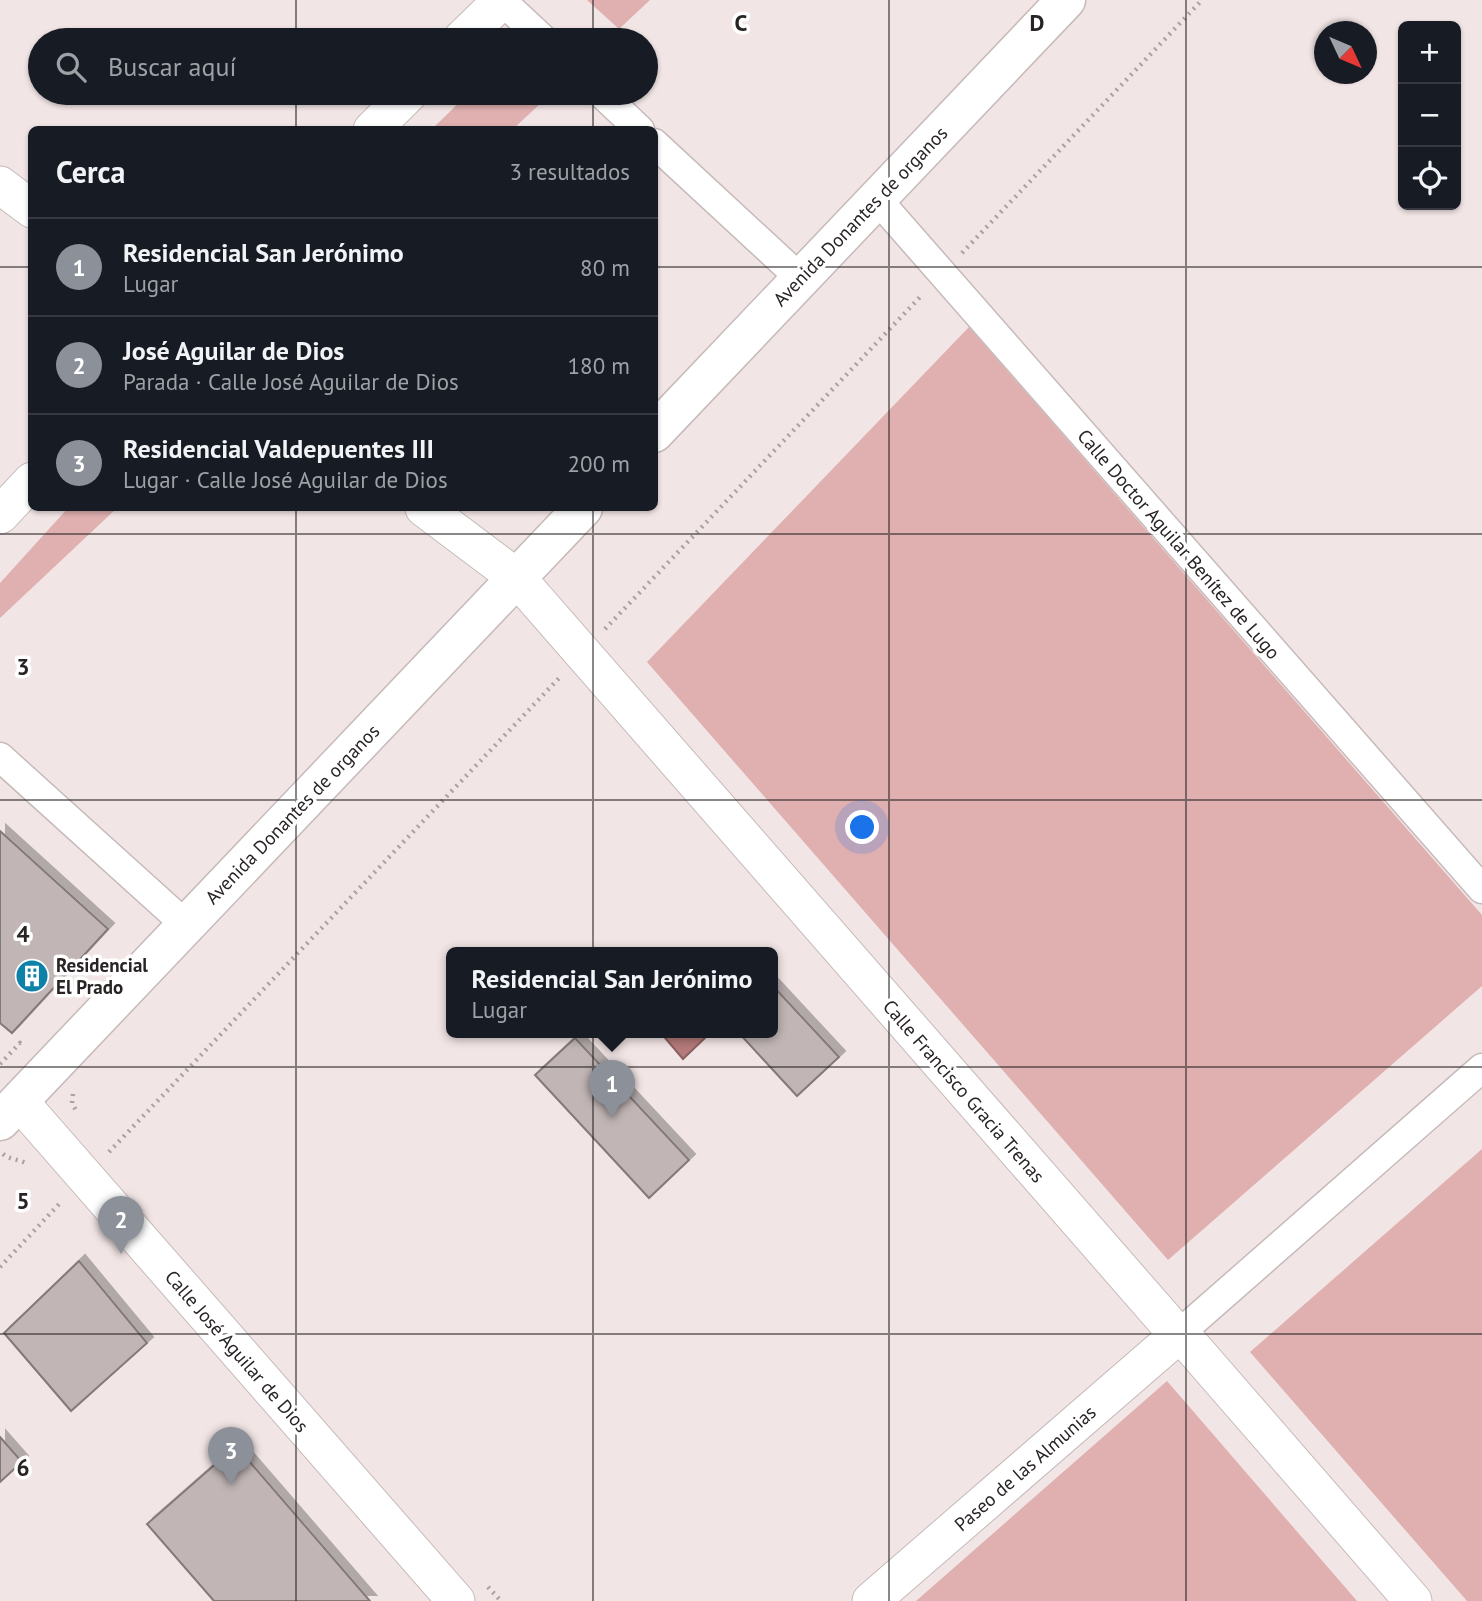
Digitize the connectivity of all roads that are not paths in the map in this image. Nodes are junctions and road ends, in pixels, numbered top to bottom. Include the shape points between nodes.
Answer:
1 (501, 0) edge
2 (1066, 0) edge
3 (473, 28) edge
4 (531, 28) edge
5 (397, 105) edge
6 (613, 105) edge
7 (376, 126) edge
8 (636, 126) edge
9 (658, 147) edge
10 (0, 186) edge
11 (877, 198) junction
12 (28, 206) edge
13 (801, 279) junction
14 (658, 429) edge
15 (28, 485) edge
16 (428, 511) edge
17 (580, 511) edge
18 (0, 515) edge
19 (517, 578) junction
20 (0, 757) edge
21 (1482, 888) edge
22 (186, 925) junction
23 (1482, 1068) edge
24 (9, 1111) edge
25 (1179, 1334) junction
26 (456, 1601) edge
27 (871, 1601) edge
28 (1413, 1601) edge

1 - 3 street
1 - 4 street
2 - 11 street, Avenida Donantes de organos
5 - 7 street
6 - 8 street
9 - 13 street
10 - 12 street
11 - 13 street, Avenida Donantes de organos
11 - 21 street, Calle Doctor Aguilar Benítez de Lugo
13 - 14 street, Avenida Donantes de organos
15 - 18 street
16 - 19 street, Calle Francisco Gracia Trenas
17 - 19 street, Avenida Donantes de organos
19 - 22 street, Avenida Donantes de organos
19 - 25 street, Calle Francisco Gracia Trenas
20 - 22 street
22 - 24 street, Avenida Donantes de organos
23 - 25 street, Paseo de las Almunias
24 - 26 street, Calle José Aguilar de Dios
25 - 27 street, Paseo de las Almunias
25 - 28 street, Calle Francisco Gracia Trenas

